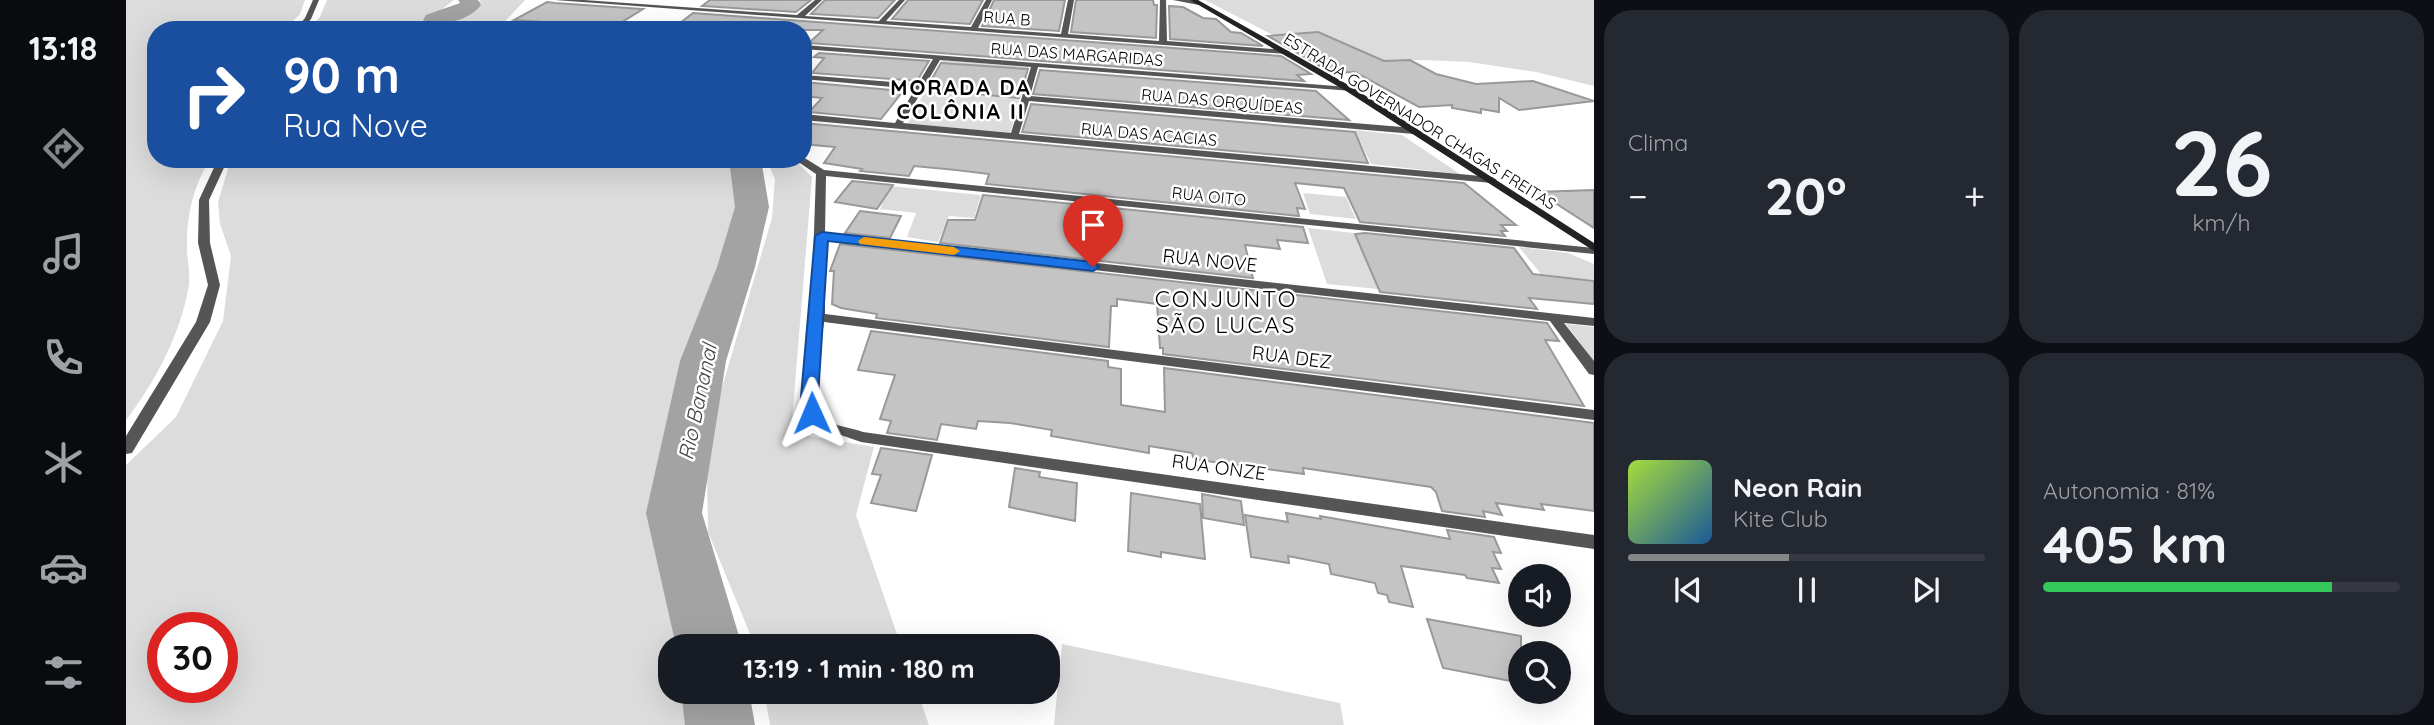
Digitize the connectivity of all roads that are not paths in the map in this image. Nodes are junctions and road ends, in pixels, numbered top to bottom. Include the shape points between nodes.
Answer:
1 (316, 0) edge
2 (561, 0) edge
3 (650, 0) edge
4 (731, 0) edge
5 (818, 0) edge
6 (902, 0) edge
7 (989, 0) edge
8 (1071, 0) edge
9 (1163, 0) edge
10 (1176, 0) edge
11 (1196, 1) edge
12 (640, 6) junction
13 (715, 12) junction
14 (799, 17) junction
15 (305, 21) edge
16 (881, 23) junction
17 (974, 29) junction
18 (1064, 36) junction
19 (1163, 43) junction
20 (812, 48) edge
21 (1286, 52) junction
22 (938, 57) junction
23 (1035, 65) junction
24 (812, 78) edge
25 (920, 87) junction
26 (1349, 89) junction
27 (1027, 98) junction
28 (812, 118) edge
29 (897, 126) junction
30 (1414, 131) junction
31 (1014, 137) junction
32 (812, 167) edge
33 (219, 168) edge
34 (821, 173) junction
35 (1492, 180) junction
36 (822, 236) junction
37 (1594, 249) edge
38 (818, 317) junction
39 (1554, 318) junction
40 (1594, 322) edge
41 (1594, 371) edge
42 (1594, 415) edge
43 (126, 449) edge
44 (1594, 542) edge

1 - 15 street
2 - 12 street, RUA B
3 - 12 street
4 - 13 street
5 - 14 street
6 - 16 street
7 - 17 street
8 - 18 street
9 - 19 street
10 - 11 street
11 - 21 main road, ESTRADA GOVERNADOR CHAGAS FREITAS
12 - 13 street, RUA B
13 - 14 street, RUA B
14 - 16 street, RUA B
16 - 17 street, RUA B
17 - 18 street, RUA B
18 - 19 street, RUA B
19 - 21 street, RUA B
20 - 22 street, RUA DAS MARGARIDAS
21 - 26 main road, ESTRADA GOVERNADOR CHAGAS FREITAS
22 - 23 street, RUA DAS MARGARIDAS
22 - 25 street
23 - 26 street, RUA DAS MARGARIDAS
23 - 27 street
24 - 25 street
25 - 29 street
26 - 30 main road, ESTRADA GOVERNADOR CHAGAS FREITAS
27 - 30 street, RUA DAS ORQUÍDEAS
27 - 31 street
28 - 29 street, RUA DAS ACACIAS
29 - 31 street, RUA DAS ACACIAS
30 - 35 main road, ESTRADA GOVERNADOR CHAGAS FREITAS
31 - 35 street, RUA DAS ACACIAS
32 - 34 street
33 - 43 street via 204,200 204,243 214,285 203,322
34 - 36 street
34 - 37 street, RUA OITO
35 - 37 main road, ESTRADA GOVERNADOR CHAGAS FREITAS
36 - 38 street
36 - 39 street, RUA NOVE
38 - 42 street, RUA DEZ
38 - 44 street, RUA ONZE via 809,397 812,413 820,423 840,431
39 - 40 street, RUA NOVE
39 - 41 street

